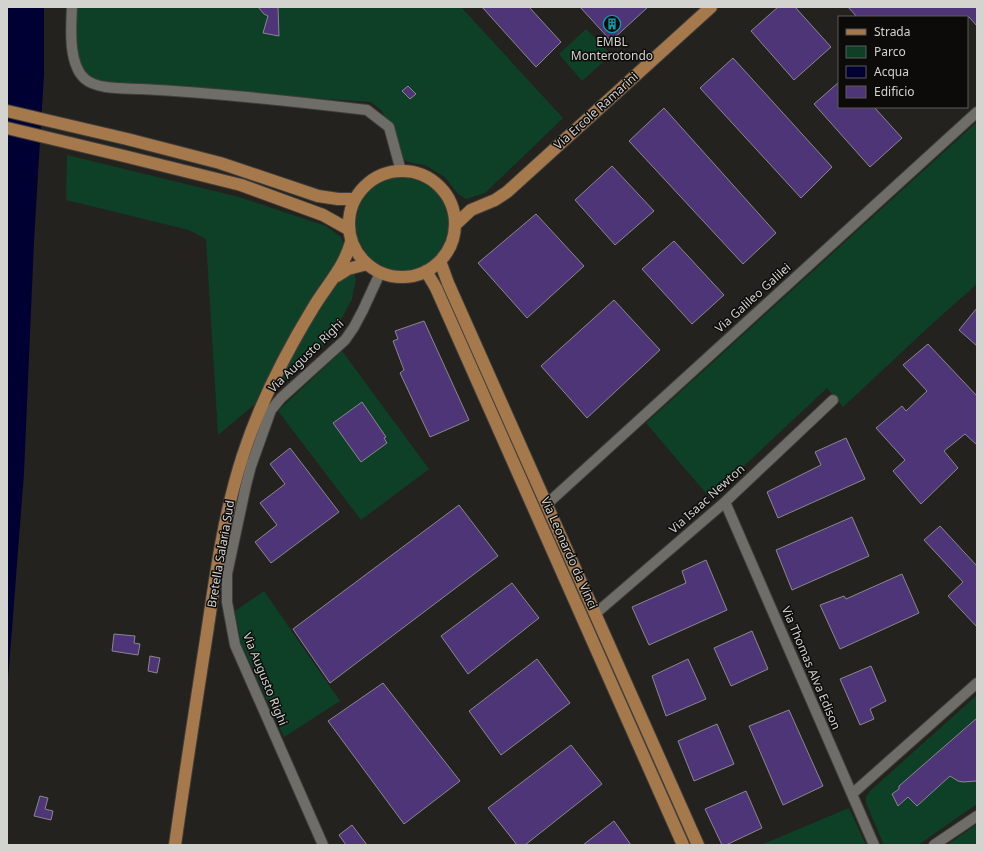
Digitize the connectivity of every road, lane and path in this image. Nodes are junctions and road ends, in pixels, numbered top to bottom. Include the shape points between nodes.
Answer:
1 (72, 7) edge
2 (711, 7) edge
3 (7, 111) edge
4 (977, 112) edge
5 (7, 128) edge
6 (401, 171) junction
7 (354, 199) junction
8 (448, 199) junction
9 (476, 207) junction
10 (455, 225) junction
11 (348, 229) junction
12 (351, 242) junction
13 (440, 261) junction
14 (367, 264) junction
15 (426, 271) junction
16 (380, 273) junction
17 (330, 282) junction
18 (833, 400) dead end
19 (725, 502) junction
20 (547, 504) junction
21 (595, 614) junction
22 (977, 682) edge
23 (852, 794) junction
24 (977, 816) edge
25 (175, 845) edge
26 (323, 845) edge
27 (683, 845) edge
28 (698, 845) edge
29 (874, 845) edge
30 (934, 845) edge

1 - 6 street via 73,50 77,69 86,80 101,87 193,92 367,110 389,128
2 - 9 main road, Via Ercole Ramarini via 507,192 496,200
3 - 7 main road via 240,169 318,196
4 - 20 street, Via Galileo Galilei
5 - 11 main road via 255,190 331,218
6 - 7 main road via 387,173 374,179
6 - 8 main road via 416,173 429,179
7 - 11 main road
8 - 9 main road via 464,206
8 - 10 main road via 454,212
9 - 10 main road, Via Ercole Ramarini
10 - 13 main road via 448,251
11 - 12 main road
12 - 14 main road via 357,254
12 - 17 main road, Bretella Salaria Sud via 343,263
13 - 15 main road
13 - 20 main road, Via Leonardo da Vinci
14 - 16 main road
14 - 17 main road, Bretella Salaria Sud via 348,269
15 - 16 main road via 411,277 394,277
15 - 27 main road, Via Leonardo da Vinci via 443,303
16 - 26 street, Via Augusto Righi via 363,310 345,340 281,398 272,410 251,466 227,574 229,617 239,657
17 - 25 main road, Bretella Salaria Sud via 280,367 243,455 235,483 217,566
18 - 19 street, Via Isaac Newton
19 - 21 street, Via Isaac Newton
19 - 23 street, Via Thomas Alva Edison
20 - 21 main road, Via Leonardo da Vinci
21 - 28 main road, Via Leonardo da Vinci
22 - 23 street
23 - 29 street, Via Thomas Alva Edison
24 - 30 street

